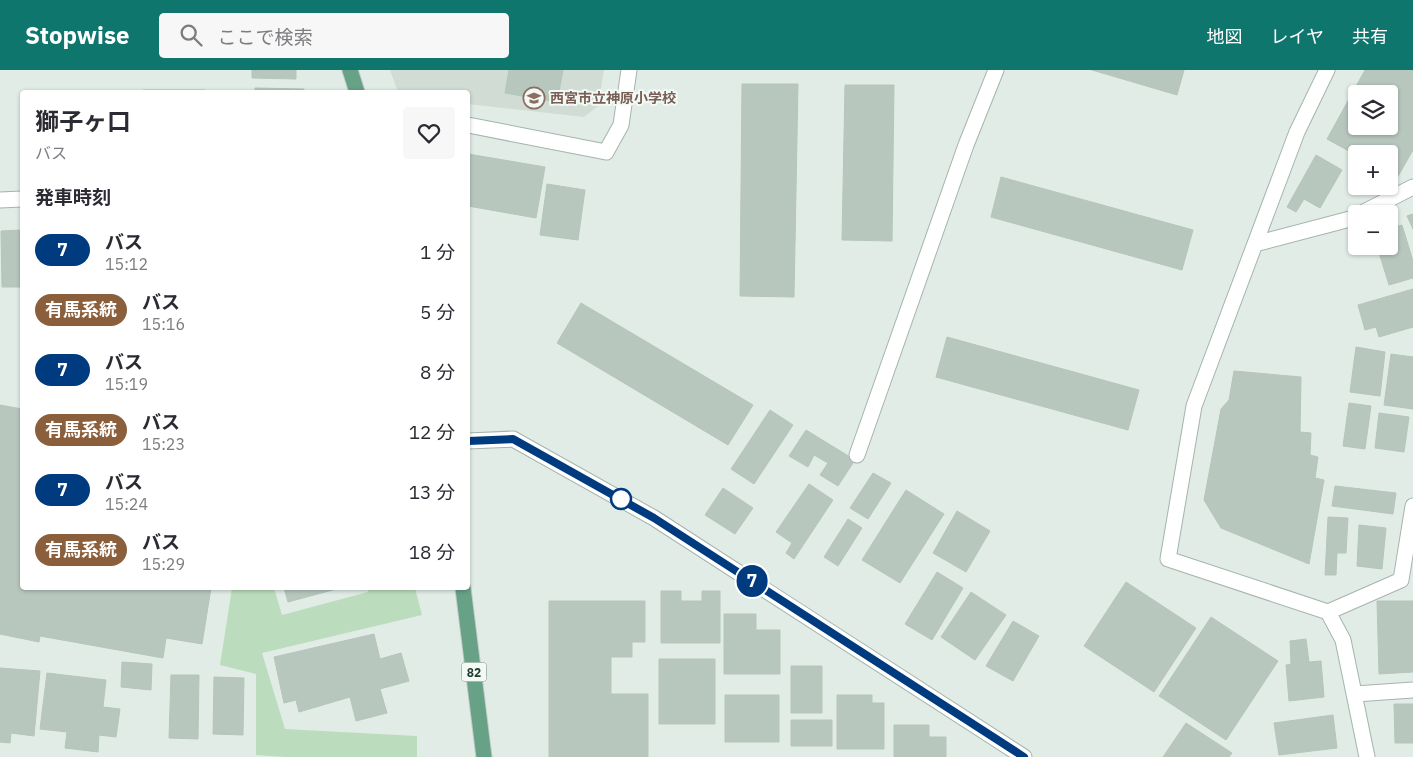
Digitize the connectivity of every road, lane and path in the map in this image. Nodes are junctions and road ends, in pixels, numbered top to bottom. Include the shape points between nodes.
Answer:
1 (350, 70) edge
2 (629, 70) edge
3 (996, 70) edge
4 (1327, 70) edge
5 (357, 90) edge
6 (470, 125) edge
7 (1413, 187) edge
8 (20, 199) edge
9 (0, 200) edge
10 (1378, 205) edge
11 (1348, 220) edge
12 (1255, 244) junction
13 (470, 441) edge
14 (858, 455) dead end
15 (1413, 506) edge
16 (463, 590) edge
17 (1328, 612) junction
18 (1413, 690) edge
19 (1355, 694) junction
20 (484, 757) edge
21 (1024, 757) edge
22 (1367, 757) edge

1 - 5 main road
2 - 6 street via 621,125 606,152
3 - 14 street via 963,154
4 - 12 street via 1297,132
7 - 10 street
8 - 9 street
11 - 12 street
12 - 17 street via 1194,406 1168,559
13 - 21 street via 513,439 654,518
15 - 17 street via 1401,580
16 - 20 main road, 82
17 - 19 street via 1343,640
18 - 19 street
19 - 22 street

